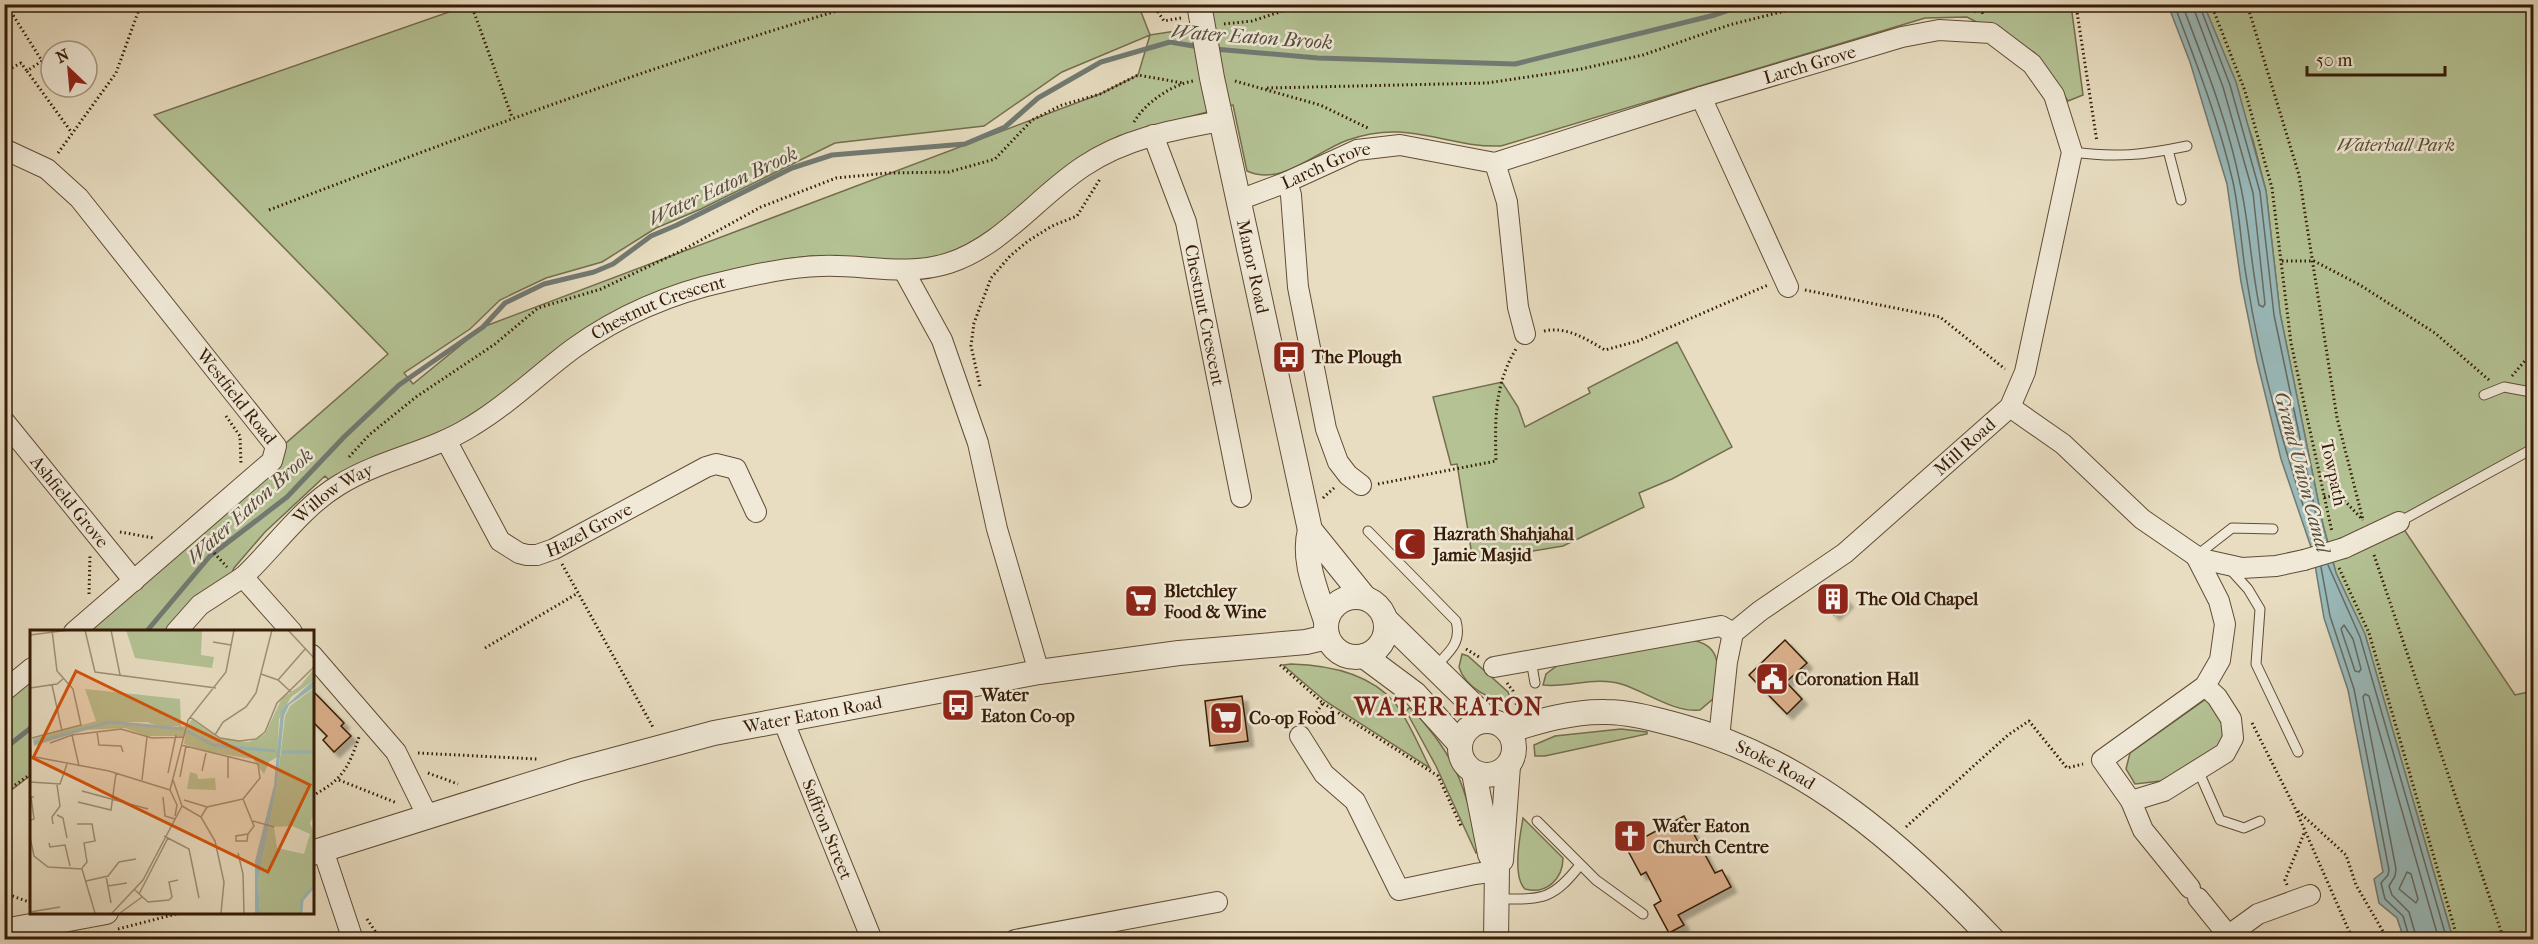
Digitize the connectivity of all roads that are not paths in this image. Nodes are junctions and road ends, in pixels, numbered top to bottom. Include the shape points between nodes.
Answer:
1 (1200, 16) edge
2 (1701, 97) junction
3 (1221, 121) junction
4 (1153, 135) junction
5 (2187, 146) dead end
6 (4, 149) edge
7 (2168, 150) junction
8 (2072, 152) junction
9 (1495, 163) junction
10 (1287, 182) junction
11 (1239, 200) junction
12 (2181, 200) dead end
13 (904, 271) junction
14 (1786, 283) road end
15 (1525, 334) road end
16 (2484, 395) dead end
17 (2534, 395) edge
18 (2010, 407) junction
19 (8, 413) edge
20 (446, 440) junction
21 (2534, 448) edge
22 (1354, 480) road end
23 (1241, 497) dead end
24 (756, 513) dead end
25 (1309, 522) junction
26 (2399, 522) joint
27 (2273, 529) dead end
28 (1368, 531) dead end
29 (2197, 557) junction
30 (2226, 564) junction
31 (238, 576) junction
32 (134, 581) junction
33 (1364, 597) junction
34 (1386, 620) junction
35 (81, 626) edge
36 (1327, 629) junction
37 (178, 630) edge
38 (290, 630) edge
39 (1733, 633) junction
40 (1364, 656) junction
41 (314, 657) edge
42 (1531, 660) junction
43 (1435, 667) junction
44 (1494, 667) dead end
45 (30, 670) edge
46 (1039, 672) junction
47 (1535, 683) dead end
48 (2205, 686) junction
49 (4, 691) edge
50 (783, 720) junction
51 (1498, 726) junction
52 (1300, 736) road end
53 (1719, 738) junction
54 (1460, 744) junction
55 (2298, 752) dead end
56 (1508, 766) junction
57 (2198, 770) junction
58 (1474, 773) junction
59 (2131, 801) junction
60 (428, 817) junction
61 (1537, 821) dead end
62 (2260, 821) dead end
63 (317, 852) edge
64 (1580, 864) junction
65 (1497, 869) junction
66 (2310, 895) dead end
67 (1498, 899) junction
68 (1217, 902) dead end
69 (1643, 914) dead end
70 (109, 921) edge
71 (4, 931) edge
72 (2231, 937) edge
73 (352, 939) edge
74 (873, 939) edge
75 (1015, 939) edge
76 (1496, 939) edge
77 (1993, 939) edge

1 - 3 street, Manor Road
2 - 8 street, Larch Grove via 1902,37 1939,30 1992,33 2032,64 2054,95
2 - 9 street, Larch Grove
2 - 14 street
3 - 4 street, Chestnut Crescent
3 - 11 street, Manor Road
4 - 13 street, Chestnut Crescent via 1121,145 1083,166 1004,232 971,253 935,267
4 - 23 street, Chestnut Crescent via 1186,222
5 - 7 lane
6 - 32 street, Westfield Road via 47,169 79,198 274,441 276,452 272,461
7 - 8 lane via 2143,155
7 - 12 lane
8 - 18 street, Larch Grove via 2025,372
9 - 10 street, Larch Grove via 1400,145 1382,146 1357,150
9 - 15 street via 1507,202 1518,307
10 - 11 street, Larch Grove
10 - 22 street via 1298,287 1326,429 1335,456
11 - 25 street, Manor Road
13 - 20 street, Chestnut Crescent via 838,266 795,268 706,286 669,298 589,338 487,417
13 - 46 street via 942,340 975,433 997,529
16 - 17 lane via 2504,387
18 - 29 street, Mill Road via 2063,444 2142,519
18 - 39 street, Mill Road via 1845,553
19 - 32 street, Ashfield Grove
20 - 24 street, Hazel Grove via 500,541 527,555 554,549 716,464 736,469
20 - 31 street, Willow Way via 336,486
21 - 26 lane
25 - 33 street, Manor Road
25 - 36 street, Manor Road via 1307,551
26 - 30 street, bridge via 2366,529 2339,549 2304,560 2242,568
27 - 29 lane via 2232,528
28 - 43 lane via 1456,621 1455,646
29 - 30 street
29 - 48 street, Mill Road via 2219,601 2225,624 2220,660
30 - 55 lane via 2260,609 2256,664
31 - 37 street, Willow Way via 200,605
31 - 38 street
32 - 35 street, Westfield Road
33 - 34 street via 1375,603
33 - 36 street via 1341,600 1329,612
34 - 40 street via 1383,641
34 - 43 street
36 - 40 street via 1341,653
36 - 46 street, Water Eaton Road via 1306,642 1179,653
39 - 42 street via 1721,626
39 - 53 street
40 - 54 street via 1415,694
41 - 60 street via 400,758
42 - 44 street
42 - 47 lane
43 - 51 street
45 - 49 street
46 - 50 street, Water Eaton Road
48 - 57 street via 2231,719 2233,738 2225,753
48 - 59 street, Mill Road via 2102,760
50 - 60 street, Water Eaton Road via 662,745
50 - 74 street, Saffron Street
51 - 53 street, Stoke Road via 1606,712 1665,722
51 - 54 street via 1481,722 1467,730
51 - 56 street via 1514,745
52 - 65 street via 1324,774 1355,801 1400,890
53 - 77 street, Stoke Road via 1801,776 1846,805 1891,840
54 - 58 street via 1463,762
56 - 58 street via 1490,775
56 - 65 street via 1502,853
57 - 59 street via 2164,791
57 - 62 lane via 2220,820 2244,828
58 - 65 street via 1490,854
59 - 72 street via 2142,830
60 - 63 street, Water Eaton Road
61 - 64 lane
63 - 73 street
64 - 67 lane via 1552,894 1531,899
64 - 69 lane
65 - 67 street
66 - 72 street via 2258,914
67 - 76 street
68 - 75 street
70 - 71 street

